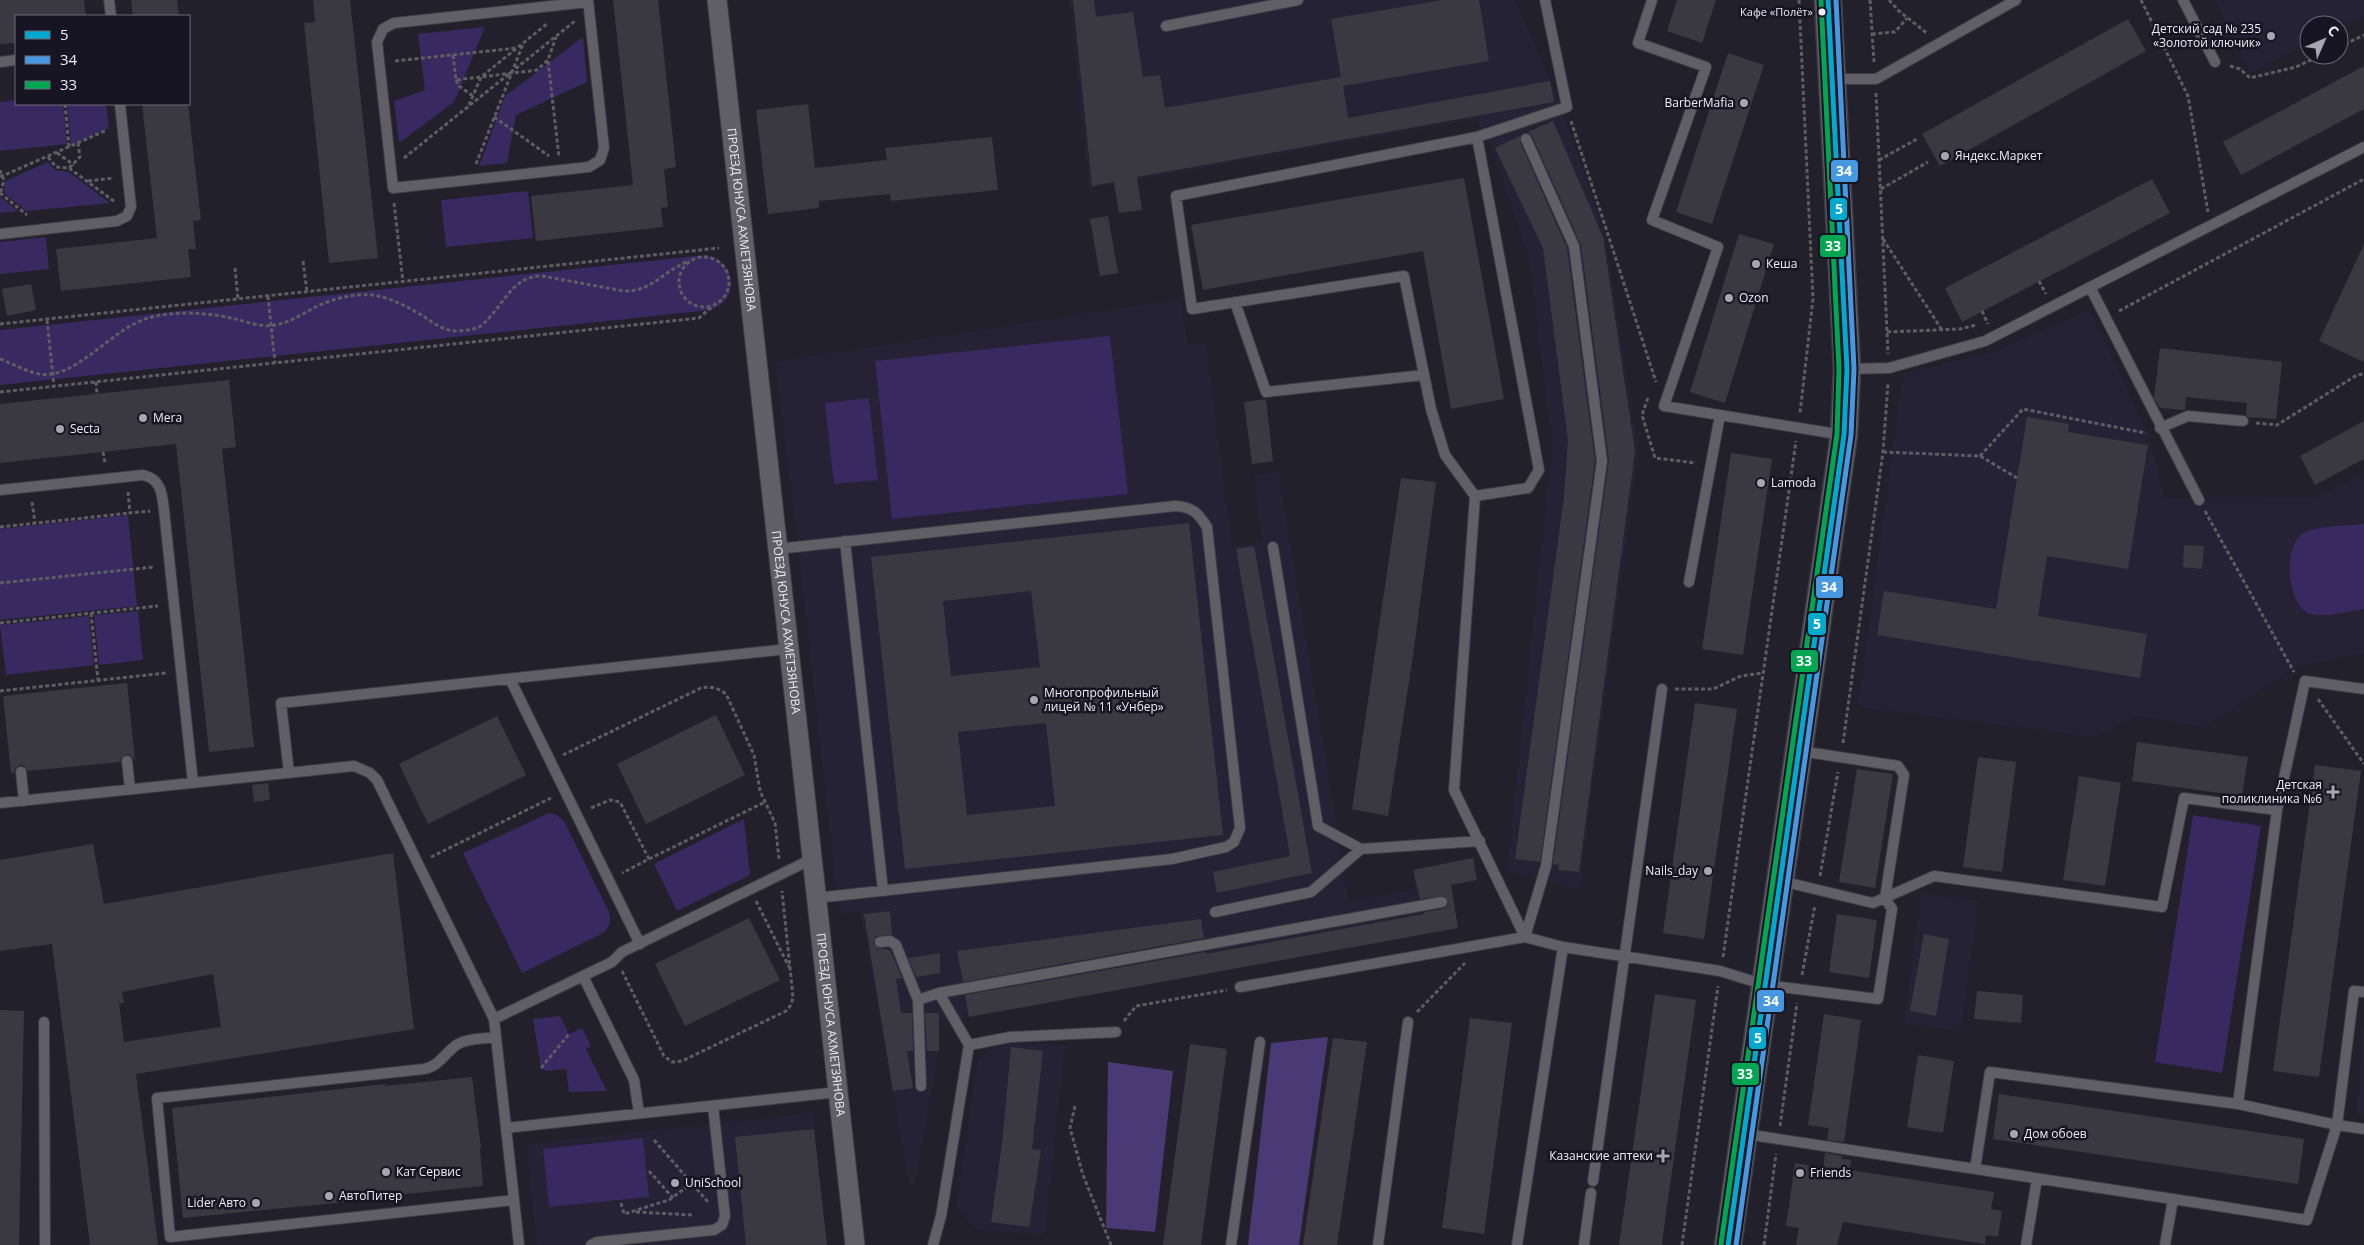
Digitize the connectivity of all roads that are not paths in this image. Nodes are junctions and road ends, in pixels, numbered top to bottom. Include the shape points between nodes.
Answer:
1 (109, 0) edge
2 (717, 0) edge
3 (1298, 0) edge
4 (1545, 0) edge
5 (1652, 0) edge
6 (1828, 0) edge
7 (2016, 0) edge
8 (2183, 0) edge
9 (588, 4) edge
10 (110, 15) edge
11 (1166, 26) dead end
12 (15, 60) edge
13 (0, 62) edge
14 (2215, 62) road end
15 (1833, 79) junction
16 (120, 105) edge
17 (1477, 137) junction
18 (1526, 139) dead end
19 (2364, 147) edge
20 (0, 234) edge
21 (2090, 287) junction
22 (1235, 302) junction
23 (1847, 369) junction
24 (1424, 375) junction
25 (1720, 415) junction
26 (2243, 421) road end
27 (2160, 428) junction
28 (1844, 435) junction
29 (0, 490) edge
30 (1475, 496) junction
31 (2199, 500) road end
32 (845, 541) junction
33 (1273, 547) dead end
34 (778, 549) junction
35 (1689, 582) dead end
36 (788, 649) junction
37 (510, 679) junction
38 (1662, 689) road end
39 (2364, 689) edge
40 (1799, 750) junction
41 (127, 761) dead end
42 (21, 772) dead end
43 (288, 773) junction
44 (193, 783) junction
45 (130, 789) junction
46 (24, 801) junction
47 (0, 803) edge
48 (2277, 810) junction
49 (1480, 841) junction
50 (1361, 849) junction
51 (812, 859) junction
52 (1780, 881) junction
53 (883, 891) junction
54 (816, 898) junction
55 (1885, 898) junction
56 (1442, 902) dead end
57 (1215, 912) dead end
58 (1525, 937) junction
59 (880, 942) dead end
60 (640, 944) junction
61 (1563, 947) junction
62 (1626, 955) junction
63 (583, 976) junction
64 (1765, 985) junction
65 (1240, 987) road end
66 (2364, 992) edge
67 (939, 993) junction
68 (918, 1000) junction
69 (494, 1020) junction
70 (44, 1022) dead end
71 (1408, 1022) road end
72 (1116, 1032) road end
73 (496, 1037) junction
74 (1260, 1042) dead end
75 (969, 1045) junction
76 (921, 1086) dead end
77 (838, 1092) junction
78 (2238, 1104) junction
79 (713, 1106) junction
80 (639, 1113) junction
81 (2337, 1125) junction
82 (506, 1128) junction
83 (2364, 1129) edge
84 (1744, 1134) junction
85 (1975, 1169) junction
86 (2037, 1178) junction
87 (1593, 1181) dead end
88 (1591, 1193) dead end
89 (2173, 1199) junction
90 (514, 1200) junction
91 (44, 1245) edge
92 (519, 1245) edge
93 (591, 1245) edge
94 (855, 1245) edge
95 (933, 1245) edge
96 (1231, 1245) edge
97 (1378, 1245) edge
98 (1517, 1245) edge
99 (1584, 1245) edge
100 (1728, 1245) edge
101 (2026, 1245) edge
102 (2165, 1245) edge

1 - 10 lane
2 - 34 street, ПРОЕЗД ЮНУСА АХМЕТЗЯНОВА
3 - 11 lane
4 - 17 lane via 1566,106
5 - 25 lane via 1638,43 1706,68 1652,220 1718,247 1664,406
6 - 15 street
7 - 15 lane via 1876,79
8 - 14 lane
9 - 9 lane via 394,23 383,30 377,42 393,188 589,167 600,160 604,148
12 - 13 lane
15 - 23 street
16 - 20 lane via 129,213 117,221
17 - 22 lane via 1176,196 1192,309
17 - 30 lane via 1539,470 1528,488
18 - 58 lane via 1574,246 1602,461 1546,866
19 - 21 lane
21 - 23 lane via 1986,340 1889,368
21 - 27 lane
22 - 24 lane via 1266,392
22 - 24 lane via 1404,276
23 - 28 street
24 - 30 lane via 1445,455
25 - 28 lane
25 - 35 lane
26 - 27 lane via 2188,416
27 - 31 lane
28 - 40 street
29 - 44 lane via 126,476 143,475 155,480 162,493
30 - 49 lane via 1454,790
32 - 34 lane
32 - 53 lane
32 - 53 lane via 1176,506 1188,507 1199,513 1207,527 1240,828 1234,842 1226,847 1181,858
33 - 50 lane via 1318,826
34 - 36 street, ПРОЕЗД ЮНУСА АХМЕТЗЯНОВА
36 - 37 lane
36 - 51 street, ПРОЕЗД ЮНУСА АХМЕТЗЯНОВА
37 - 43 lane via 281,704
37 - 60 lane
38 - 62 lane
39 - 48 lane via 2305,681
40 - 52 street
40 - 55 lane via 1898,766 1904,775
41 - 45 lane
42 - 46 lane
43 - 44 lane
43 - 69 lane via 354,766 377,780
44 - 45 lane
45 - 46 lane
46 - 47 lane
48 - 55 lane via 2184,798 2162,907 1934,876
48 - 78 lane
49 - 50 lane
49 - 58 lane
50 - 57 lane via 1311,892
51 - 54 street, ПРОЕЗД ЮНУСА АХМЕТЗЯНОВА
51 - 60 lane
52 - 55 lane via 1873,903
52 - 64 street
53 - 54 lane
54 - 77 street, ПРОЕЗД ЮНУСА АХМЕТЗЯНОВА
55 - 64 lane via 1892,909 1878,999
56 - 67 lane
58 - 61 lane
58 - 65 lane
59 - 68 lane via 890,941 896,945
60 - 63 lane
61 - 62 lane
61 - 98 lane
62 - 64 lane via 1720,971
62 - 87 lane
63 - 69 lane
63 - 80 lane via 634,1080
64 - 84 street
66 - 81 lane via 2354,991
67 - 68 lane
67 - 75 lane
68 - 76 lane
69 - 73 lane
70 - 91 lane
71 - 97 lane
72 - 75 lane via 1010,1037
73 - 82 lane
73 - 90 lane via 462,1042 438,1064 424,1069 157,1098 170,1237
74 - 96 lane
75 - 95 lane via 942,1216
77 - 79 lane
77 - 94 street, ПРОЕЗД ЮНУСА АХМЕТЗЯНОВА
78 - 81 lane
78 - 85 lane via 1990,1072
79 - 80 lane
79 - 93 lane via 724,1221 714,1230
80 - 82 lane
81 - 83 lane
81 - 89 lane via 2307,1220
82 - 90 lane
84 - 85 lane
84 - 100 street
85 - 86 lane
86 - 89 lane
86 - 101 lane
88 - 99 lane
89 - 102 lane
90 - 92 lane

